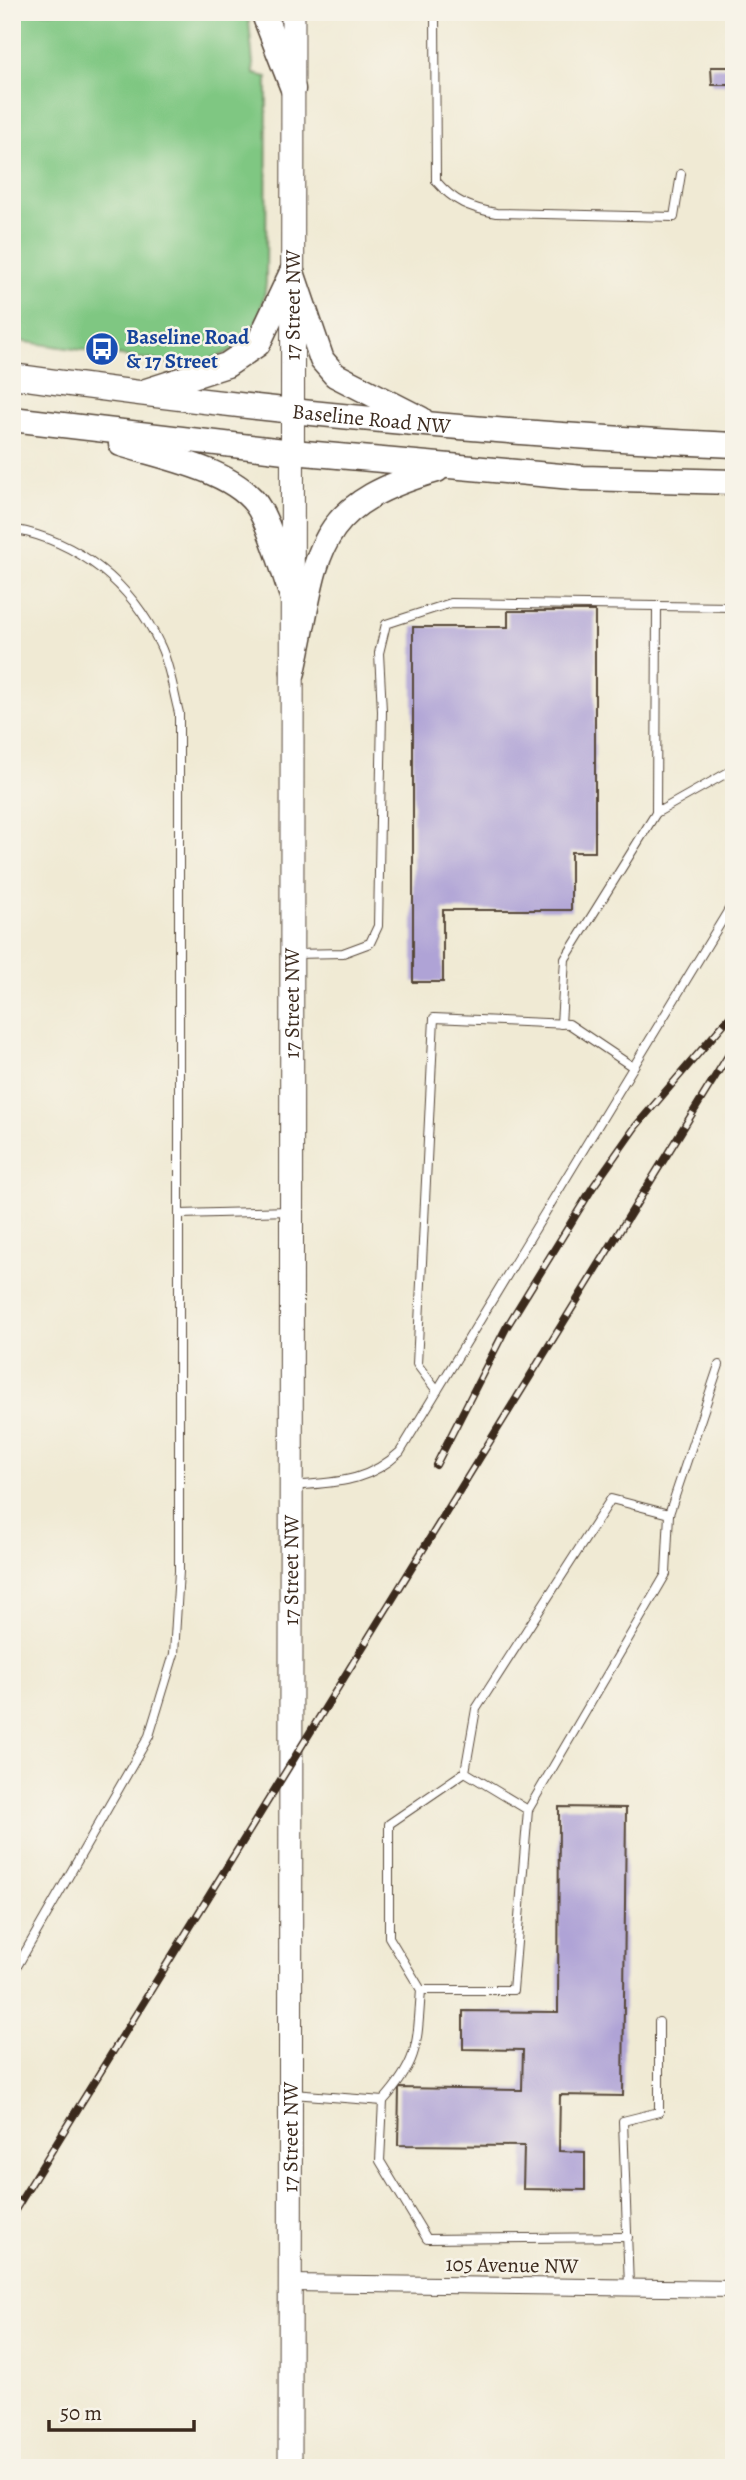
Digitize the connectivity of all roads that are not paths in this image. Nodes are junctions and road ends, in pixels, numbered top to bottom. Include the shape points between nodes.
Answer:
1 (263, 12) edge
2 (293, 12) edge
3 (435, 12) edge
4 (293, 89) junction
5 (681, 174) dead end
6 (292, 272) junction
7 (12, 376) edge
8 (138, 394) junction
9 (292, 411) junction
10 (12, 419) edge
11 (436, 427) junction
12 (70, 428) junction
13 (734, 445) edge
14 (293, 452) junction
15 (453, 466) junction
16 (734, 482) edge
17 (12, 529) edge
18 (292, 596) junction
19 (657, 606) junction
20 (734, 607) edge
21 (293, 672) junction
22 (734, 769) edge
23 (656, 813) junction
24 (734, 901) edge
25 (291, 954) junction
26 (561, 1024) junction
27 (633, 1067) junction
28 (292, 1211) junction
29 (180, 1214) junction
30 (719, 1365) dead end
31 (437, 1391) junction
32 (292, 1486) junction
33 (668, 1514) junction
34 (465, 1772) junction
35 (528, 1810) junction
36 (12, 1975) edge
37 (421, 1990) junction
38 (659, 2022) dead end
39 (290, 2093) junction
40 (383, 2101) junction
41 (628, 2237) junction
42 (289, 2283) junction
43 (629, 2287) junction
44 (734, 2289) edge
45 (290, 2468) edge

1 - 4 main road
2 - 4 main road, 17 Street NW
3 - 5 lane via 436,181 449,196 469,208 496,213 674,217
4 - 6 main road, 17 Street NW
6 - 8 main road via 258,344 227,365
6 - 9 main road, 17 Street NW
6 - 11 main road via 321,360 335,375
7 - 8 main road, Baseline Road NW
8 - 9 main road, Baseline Road NW
9 - 11 main road, Baseline Road NW
9 - 14 main road, 17 Street NW
10 - 12 main road, Baseline Road NW
11 - 13 main road, Baseline Road NW
12 - 14 main road, Baseline Road NW
12 - 18 main road via 215,474 243,491 259,508
14 - 15 main road, Baseline Road NW
14 - 18 main road, 17 Street NW
15 - 16 main road, Baseline Road NW via 583,478
15 - 21 main road via 372,493 331,528 319,554
17 - 29 lane via 72,548 112,576 142,609 162,647 179,713
18 - 21 main road, 17 Street NW
19 - 20 lane
19 - 23 lane
19 - 25 lane via 451,603 386,624 379,653 378,926 370,943 343,953
21 - 25 main road, 17 Street NW
22 - 23 lane
23 - 26 lane via 565,959
24 - 27 lane
25 - 28 main road, 17 Street NW
26 - 27 lane via 569,1024
26 - 31 lane via 434,1018 417,1364
27 - 31 lane
28 - 29 lane
28 - 32 main road, 17 Street NW
29 - 36 lane via 179,1571 174,1654 149,1736
30 - 33 lane
31 - 32 lane via 400,1452 385,1466 354,1480
32 - 39 main road, 17 Street NW
33 - 34 lane via 611,1499 475,1709
33 - 35 lane via 666,1574
34 - 35 lane
34 - 37 lane via 389,1824 389,1937
35 - 37 lane via 513,1990
37 - 40 lane via 416,2054 404,2078
38 - 41 lane via 659,2112 623,2121
39 - 40 lane
39 - 42 main road, 17 Street NW
40 - 41 lane via 380,2161 427,2239
41 - 43 lane
42 - 43 street, 105 Avenue NW
42 - 45 main road, 17 Street NW
43 - 44 street, 105 Avenue NW

